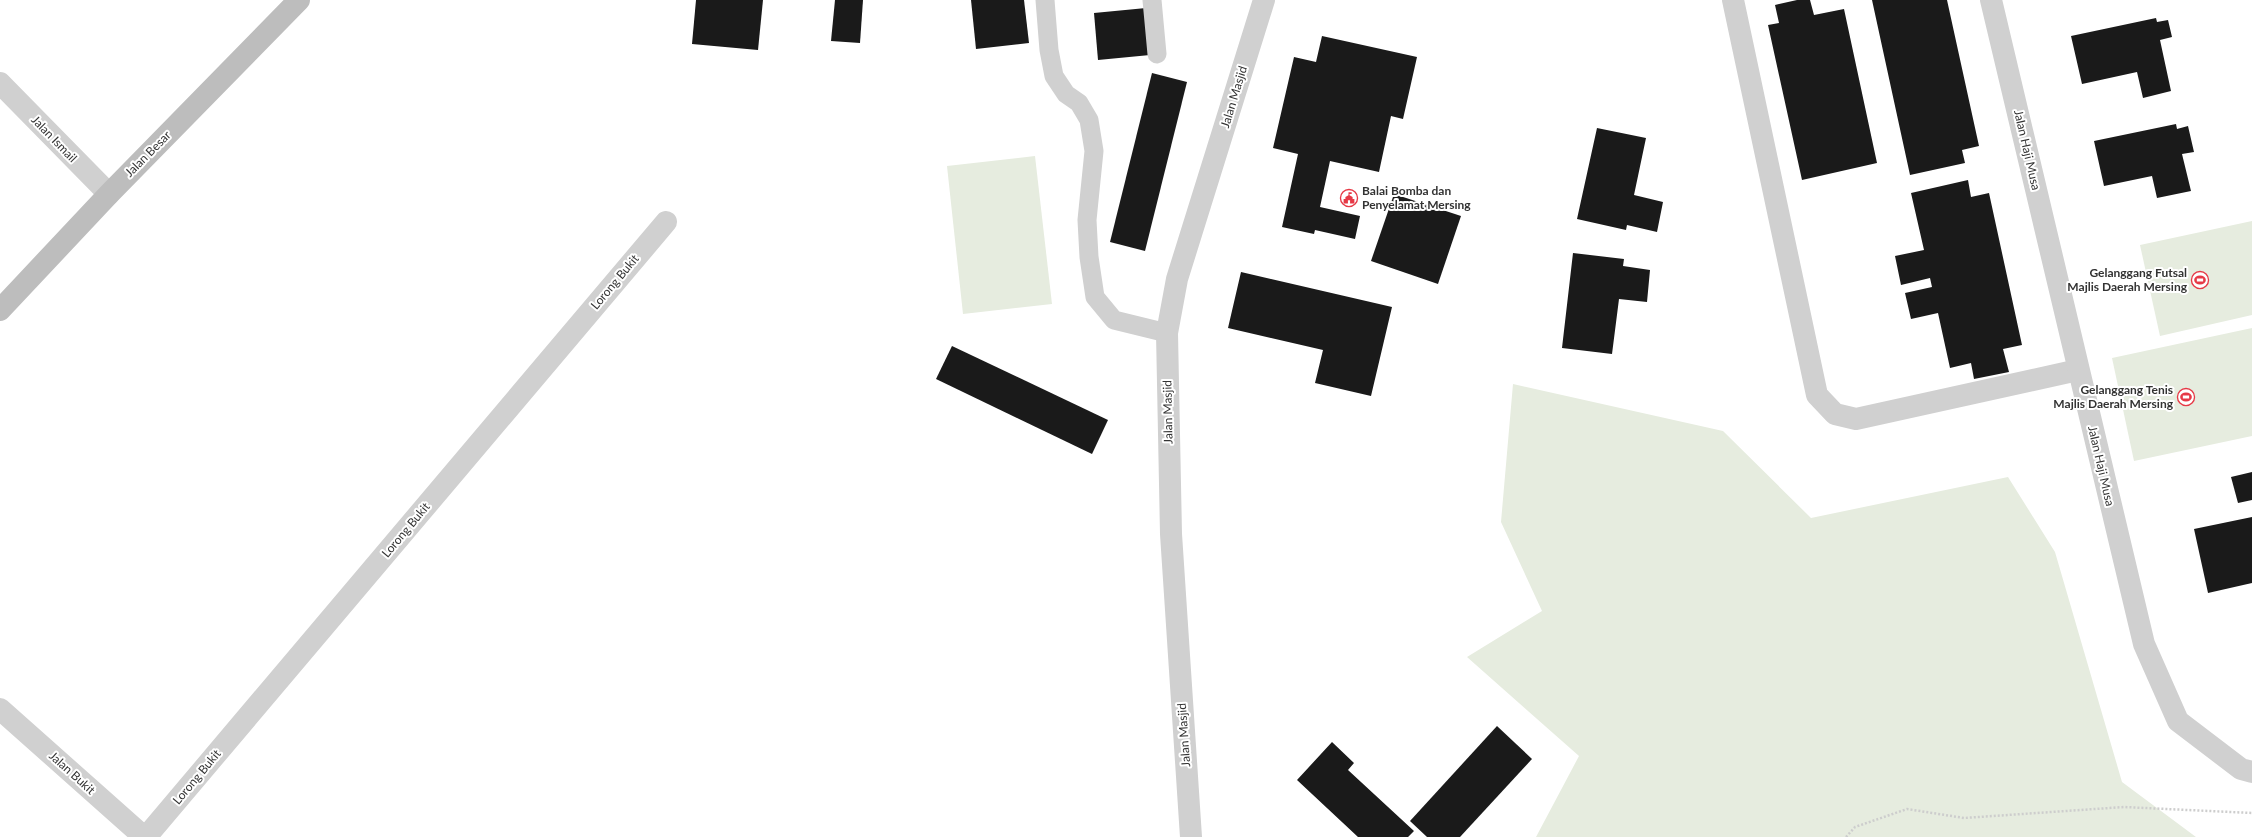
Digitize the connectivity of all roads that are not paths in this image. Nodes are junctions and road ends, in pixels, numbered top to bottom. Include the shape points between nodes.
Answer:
1 (299, 0) edge
2 (1045, 0) edge
3 (1152, 0) edge
4 (1264, 0) edge
5 (1733, 0) edge
6 (1991, 0) edge
7 (1158, 54) dead end
8 (0, 83) edge
9 (109, 194) junction
10 (666, 222) dead end
11 (0, 310) edge
12 (1167, 333) junction
13 (2078, 370) junction
14 (0, 709) edge
15 (2252, 772) edge
16 (145, 837) edge
17 (1191, 837) edge

1 - 9 street, Jalan Besar
2 - 12 lane via 1054,76 1066,94 1079,103 1089,120 1094,151 1086,220 1095,297 1114,320
3 - 7 lane
4 - 12 street, Jalan Masjid via 1177,279
5 - 13 street via 1817,395 1834,414 1856,418
6 - 13 street, Jalan Haji Musa
8 - 9 street, Jalan Ismail
9 - 11 street, Jalan Besar
10 - 16 street, Lorong Bukit
12 - 17 street, Jalan Masjid via 1170,534
13 - 15 street, Jalan Haji Musa via 2144,644 2178,721 2241,770
14 - 16 street, Jalan Bukit

